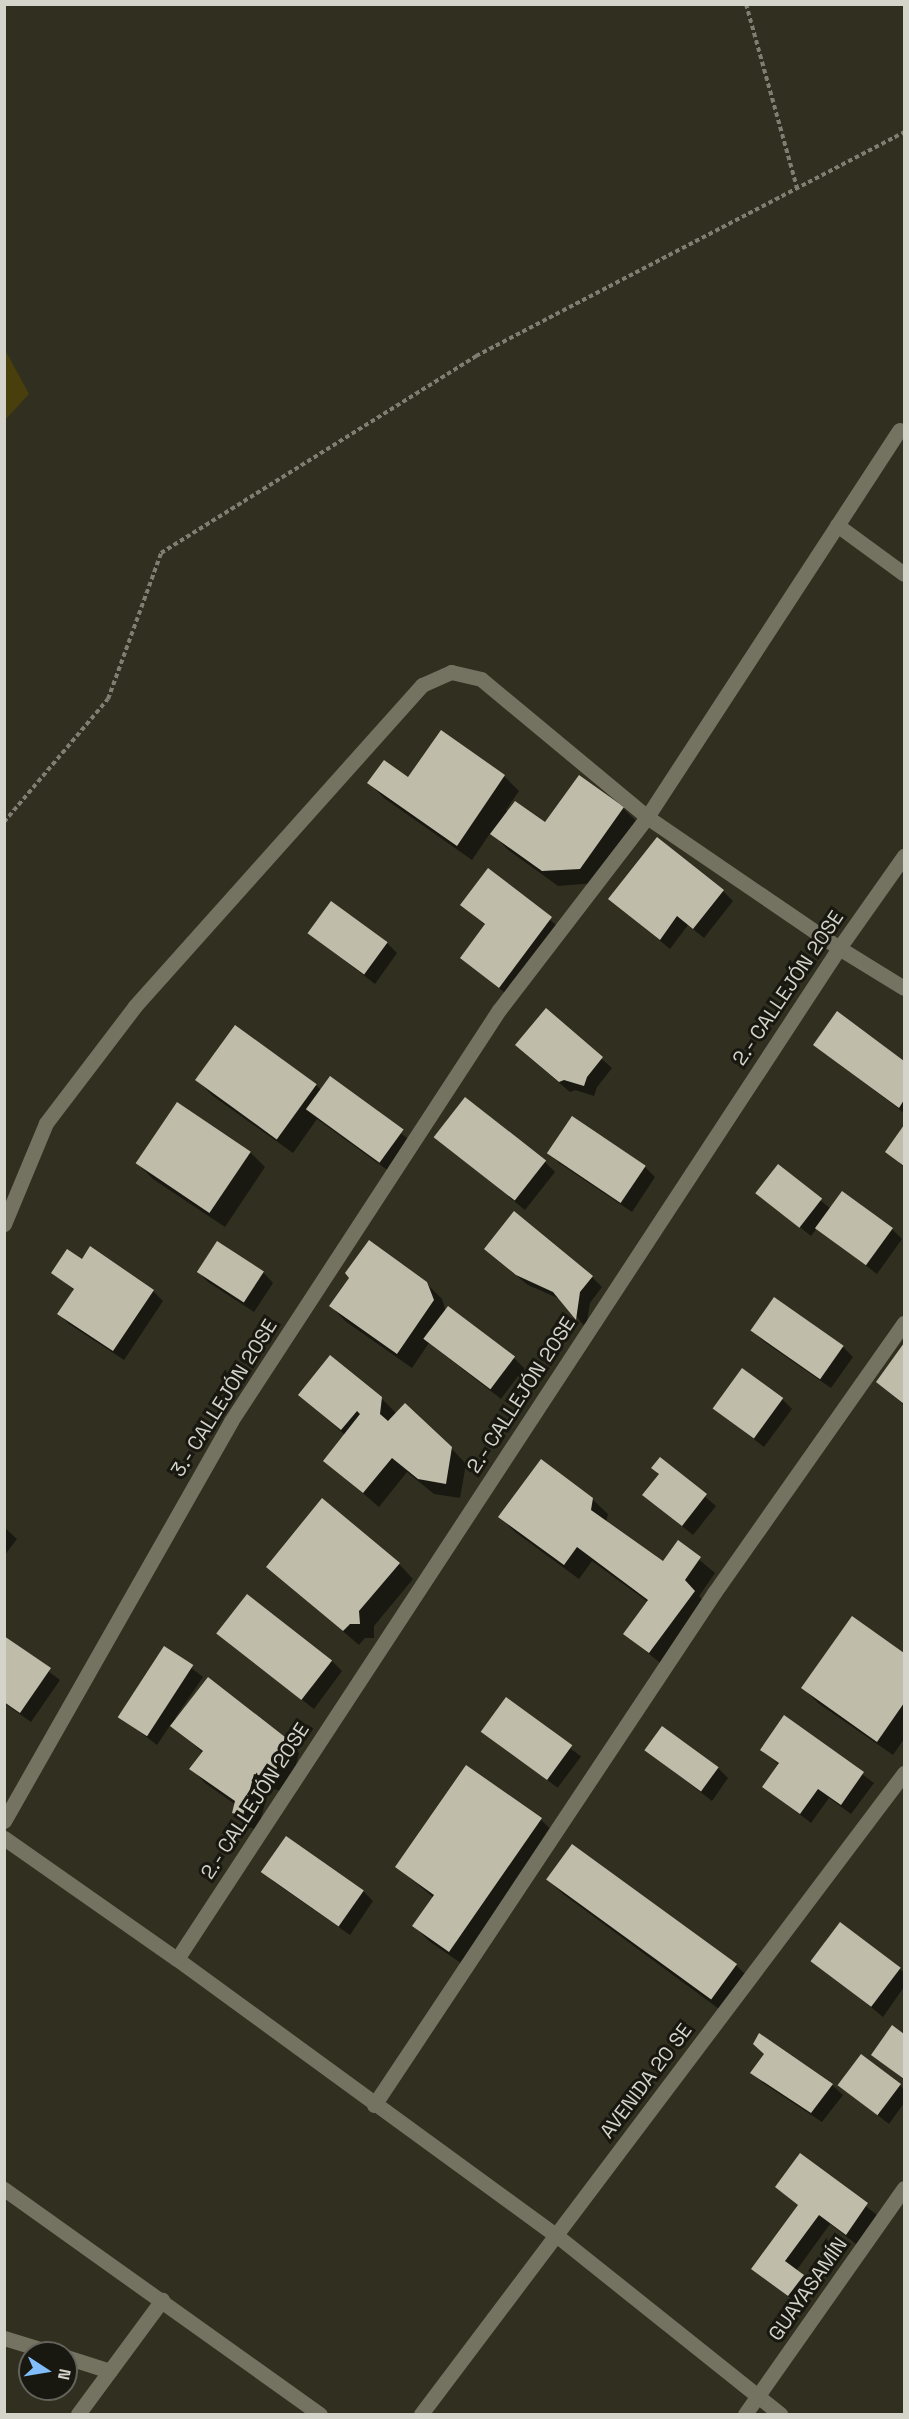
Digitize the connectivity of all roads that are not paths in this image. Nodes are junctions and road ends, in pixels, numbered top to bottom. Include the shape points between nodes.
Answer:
1 (898, 430) dead end
2 (837, 525) junction
3 (904, 574) edge
4 (647, 817) junction
5 (904, 856) edge
6 (839, 948) junction
7 (904, 987) edge
8 (4, 1224) edge
9 (904, 1323) edge
10 (904, 1773) edge
11 (4, 1821) edge
12 (4, 1838) edge
13 (177, 1959) junction
14 (374, 2105) junction
15 (904, 2188) edge
16 (4, 2189) edge
17 (556, 2235) junction
18 (162, 2300) junction
19 (78, 2361) edge
20 (110, 2371) junction
21 (757, 2397) junction
22 (78, 2415) edge
23 (320, 2415) edge
24 (421, 2415) edge
25 (746, 2415) edge
26 (780, 2415) edge

1 - 2 street, 3.- CALLEJÓN 20SE
2 - 3 street
2 - 4 street, 3.- CALLEJÓN 20SE
4 - 6 street
4 - 8 street via 481,679 451,672 422,685 135,1006 46,1123
4 - 11 street, 3.- CALLEJÓN 20SE via 499,1010 231,1421
5 - 6 street, 2.- CALLEJÓN 20SE
6 - 7 street
6 - 13 street, 2.- CALLEJÓN 20SE
9 - 14 street via 714,1593
10 - 17 street, AVENIDA 20 SE
12 - 13 street
13 - 14 street
14 - 17 street
15 - 21 street, GUAYASAMÍN
16 - 18 street
17 - 21 street
17 - 24 street, AVENIDA 20 SE
18 - 20 street
18 - 23 street
19 - 20 street
20 - 22 street
21 - 25 street, GUAYASAMÍN
21 - 26 street

